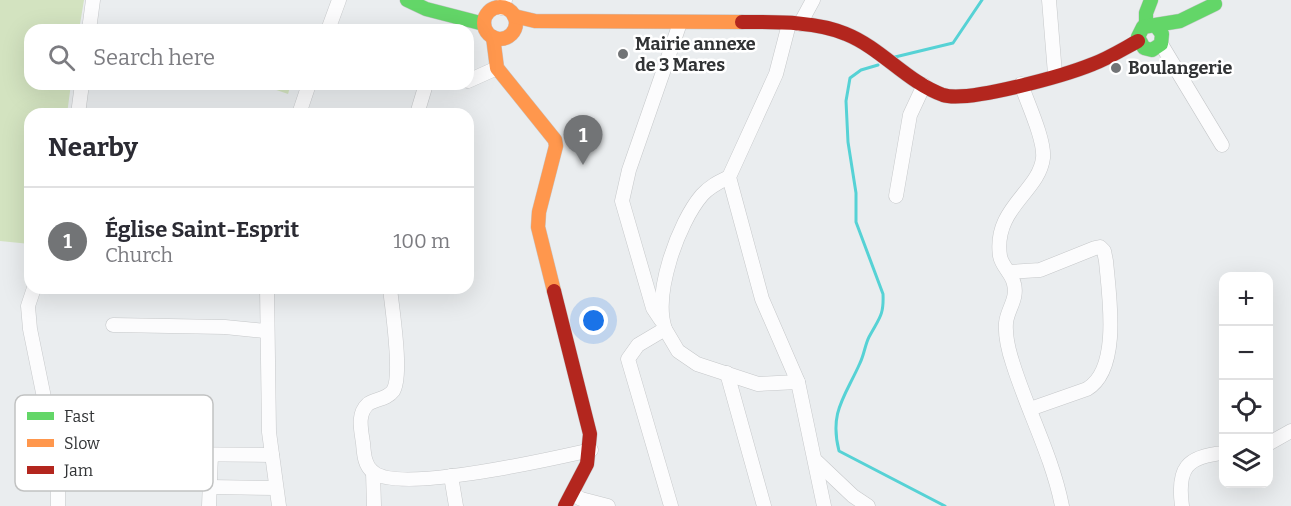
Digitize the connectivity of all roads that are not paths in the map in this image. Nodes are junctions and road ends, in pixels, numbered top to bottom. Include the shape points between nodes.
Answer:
1 (93, 0) edge
2 (339, 0) edge
3 (406, 0) edge
4 (813, 0) edge
5 (1049, 0) edge
6 (1151, 0) edge
7 (1217, 2) edge
8 (509, 13) edge
9 (481, 20) junction
10 (680, 23) junction
11 (90, 24) edge
12 (330, 24) edge
13 (795, 24) junction
14 (1156, 33) junction
15 (498, 38) junction
16 (1141, 45) junction
17 (497, 68) junction
18 (1055, 74) junction
19 (474, 78) edge
20 (1021, 84) junction
21 (924, 85) junction
22 (81, 90) edge
23 (307, 90) edge
24 (424, 90) edge
25 (79, 108) edge
26 (301, 108) edge
27 (419, 108) edge
28 (1222, 145) dead end
29 (729, 177) junction
30 (896, 196) dead end
31 (1009, 272) junction
32 (32, 294) edge
33 (267, 294) edge
34 (391, 294) edge
35 (113, 325) dead end
36 (664, 325) junction
37 (265, 331) junction
38 (727, 373) junction
39 (798, 382) junction
40 (44, 395) edge
41 (1030, 409) junction
42 (1291, 431) edge
43 (1273, 442) edge
44 (591, 450) junction
45 (272, 454) junction
46 (1219, 454) edge
47 (213, 455) edge
48 (815, 460) junction
49 (373, 472) junction
50 (451, 476) junction
51 (213, 487) edge
52 (276, 488) junction
53 (210, 491) edge
54 (569, 500) edge
55 (209, 506) edge
56 (279, 506) edge
57 (374, 506) edge
58 (456, 506) edge
59 (608, 506) edge
60 (671, 506) edge
61 (764, 506) edge
62 (824, 506) edge
63 (868, 506) edge
64 (1062, 506) edge
65 (1182, 506) edge

1 - 11 street
2 - 12 street
3 - 9 main road via 439,14
4 - 13 street
5 - 18 street
6 - 14 main road via 1146,14
7 - 14 main road
8 - 9 main road via 493,9
8 - 10 main road via 535,21
8 - 15 main road
9 - 15 main road
10 - 13 main road
10 - 36 street via 622,201 653,309
13 - 21 main road via 847,34
13 - 29 street
14 - 16 main road via 1152,50
14 - 16 main road via 1140,30
14 - 28 street
15 - 17 main road
16 - 18 main road
17 - 19 street
17 - 44 main road via 555,140 538,227
18 - 20 main road
20 - 21 main road via 971,97 943,95
20 - 31 street via 1043,157 1035,177 1006,218 1000,257
21 - 30 street via 910,115
22 - 25 street
23 - 26 street
24 - 27 street
29 - 36 street via 703,194 683,228 671,257 661,308
29 - 39 street via 756,281
31 - 41 street via 1015,293 1006,322 1007,339
31 - 41 street via 1040,270 1100,247 1106,261 1110,333 1104,372 1087,389
32 - 40 street via 28,306 30,329
33 - 37 street
34 - 49 street via 397,370 394,389 368,404 360,419 364,459
35 - 37 street
36 - 38 street via 683,357
36 - 60 street via 638,345 628,359
37 - 45 street
38 - 39 street via 765,385
38 - 61 street
39 - 48 street
41 - 64 street
42 - 43 street
44 - 50 street via 489,472
44 - 54 main road via 588,470
45 - 47 street
45 - 52 street
46 - 65 street via 1196,458 1186,466 1179,487
48 - 62 street
48 - 63 street
49 - 50 street via 388,477
49 - 57 street
50 - 58 street
51 - 52 street
52 - 56 street
53 - 55 street
54 - 59 street

